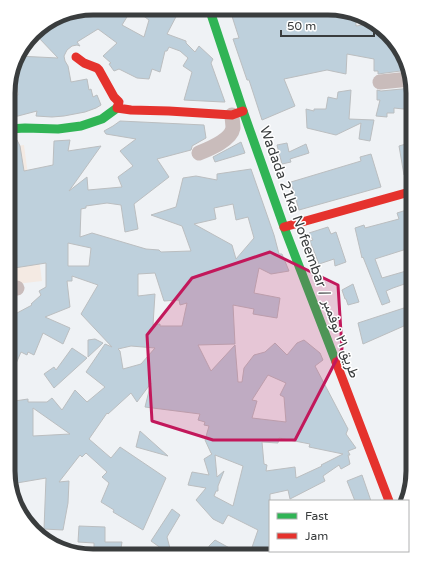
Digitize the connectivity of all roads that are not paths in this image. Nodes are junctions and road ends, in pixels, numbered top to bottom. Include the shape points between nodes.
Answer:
1 (211, 15) edge
2 (76, 57) dead end
3 (404, 80) edge
4 (380, 82) dead end
5 (116, 108) junction
6 (238, 113) junction
7 (15, 128) edge
8 (199, 154) dead end
9 (406, 193) edge
10 (284, 227) junction
11 (389, 500) edge

1 - 6 street, Wadada 21ka Nofeembar / طريق ٢١ نوفمبر
2 - 5 street via 99,70 114,98 120,102
3 - 4 street
5 - 6 street
5 - 7 street via 106,117 70,127
6 - 8 street via 233,130 226,139
6 - 10 street, Wadada 21ka Nofeembar / طريق ٢١ نوفمبر
9 - 10 street
10 - 11 street, Wadada 21ka Nofeembar / طريق ٢١ نوفمبر

